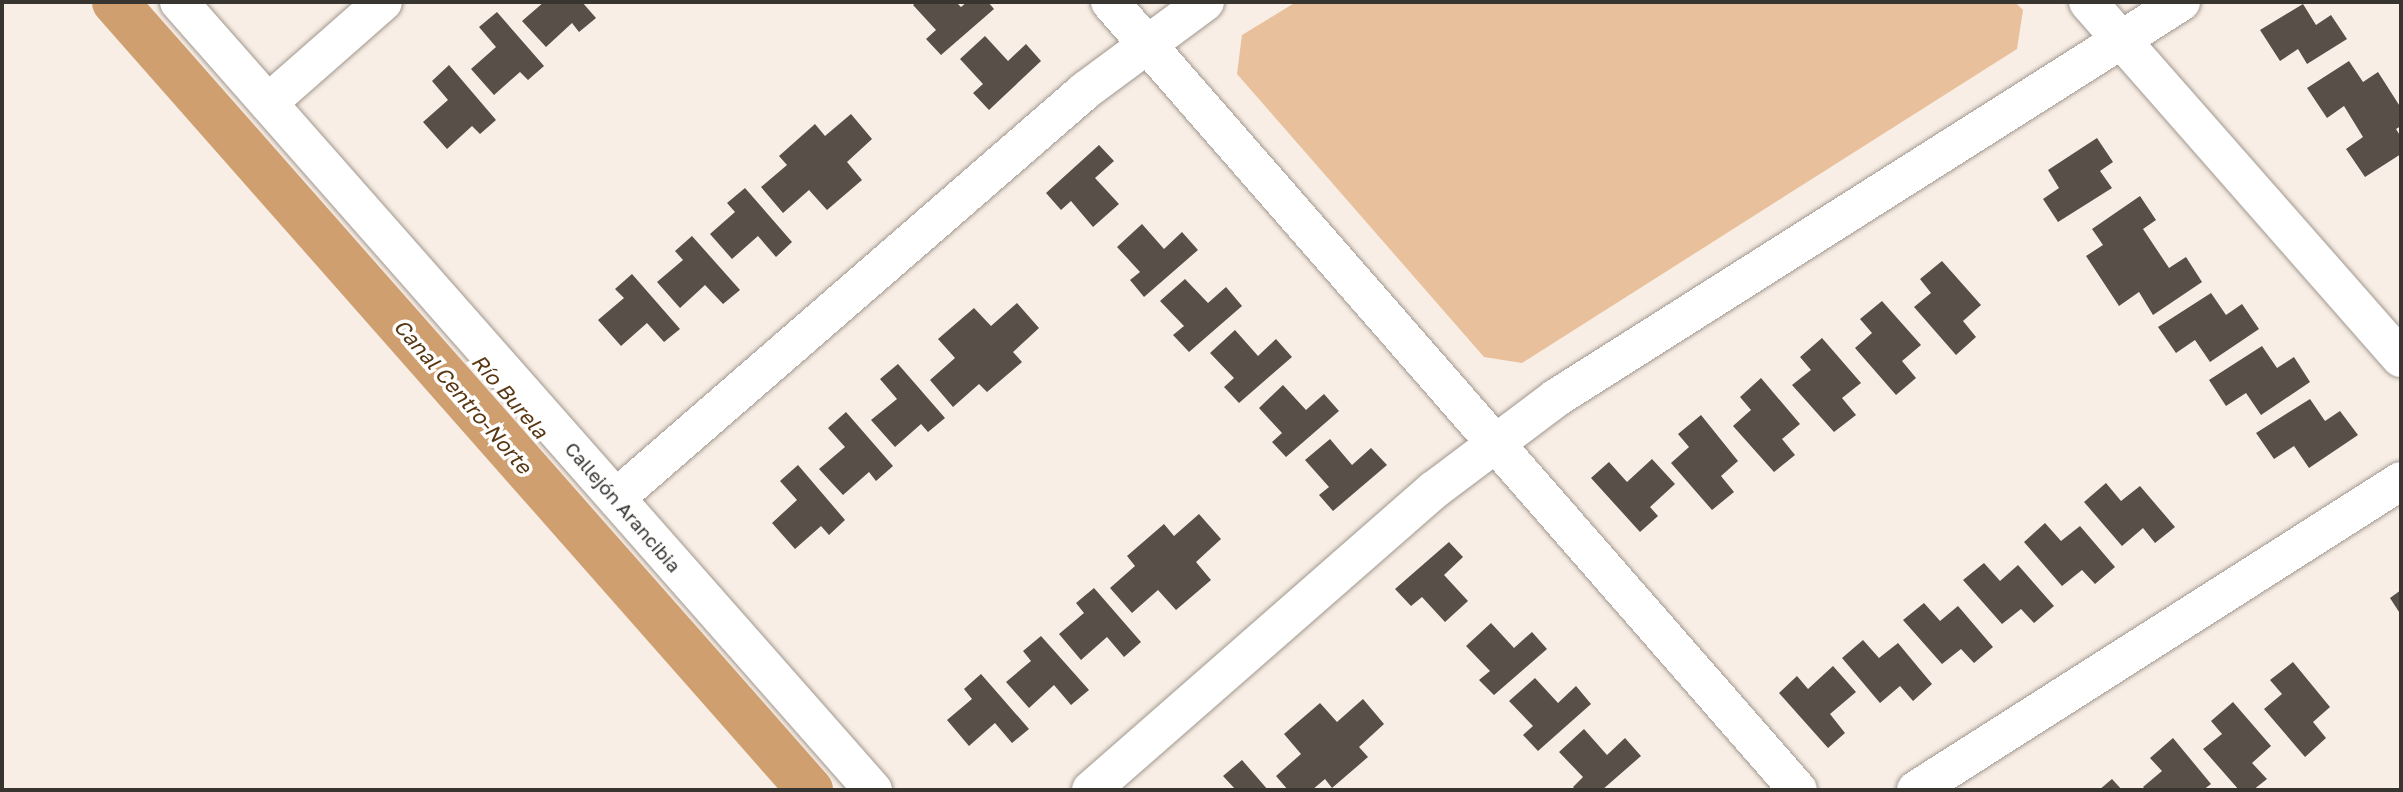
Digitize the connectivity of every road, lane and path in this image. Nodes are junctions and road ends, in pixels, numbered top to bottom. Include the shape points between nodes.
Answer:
1 (179, 2) edge
2 (383, 2) edge
3 (1110, 2) edge
4 (1205, 2) edge
5 (2088, 2) edge
6 (2182, 2) edge
7 (2121, 40) junction
8 (1147, 45) junction
9 (268, 103) junction
10 (2401, 358) edge
11 (1496, 444) junction
12 (2401, 481) edge
13 (616, 498) junction
14 (873, 790) edge
15 (1091, 790) edge
16 (1798, 790) edge
17 (1916, 790) edge

1 - 9 street, Callejón Arancibia
2 - 9 street
3 - 8 street
4 - 8 street
5 - 7 street
6 - 7 street
7 - 10 street
7 - 11 street via 1556,398
8 - 11 street
8 - 13 street via 1086,90
9 - 13 street, Callejón Arancibia
11 - 15 street via 1434,490
11 - 16 street
12 - 17 street
13 - 14 street, Callejón Arancibia

